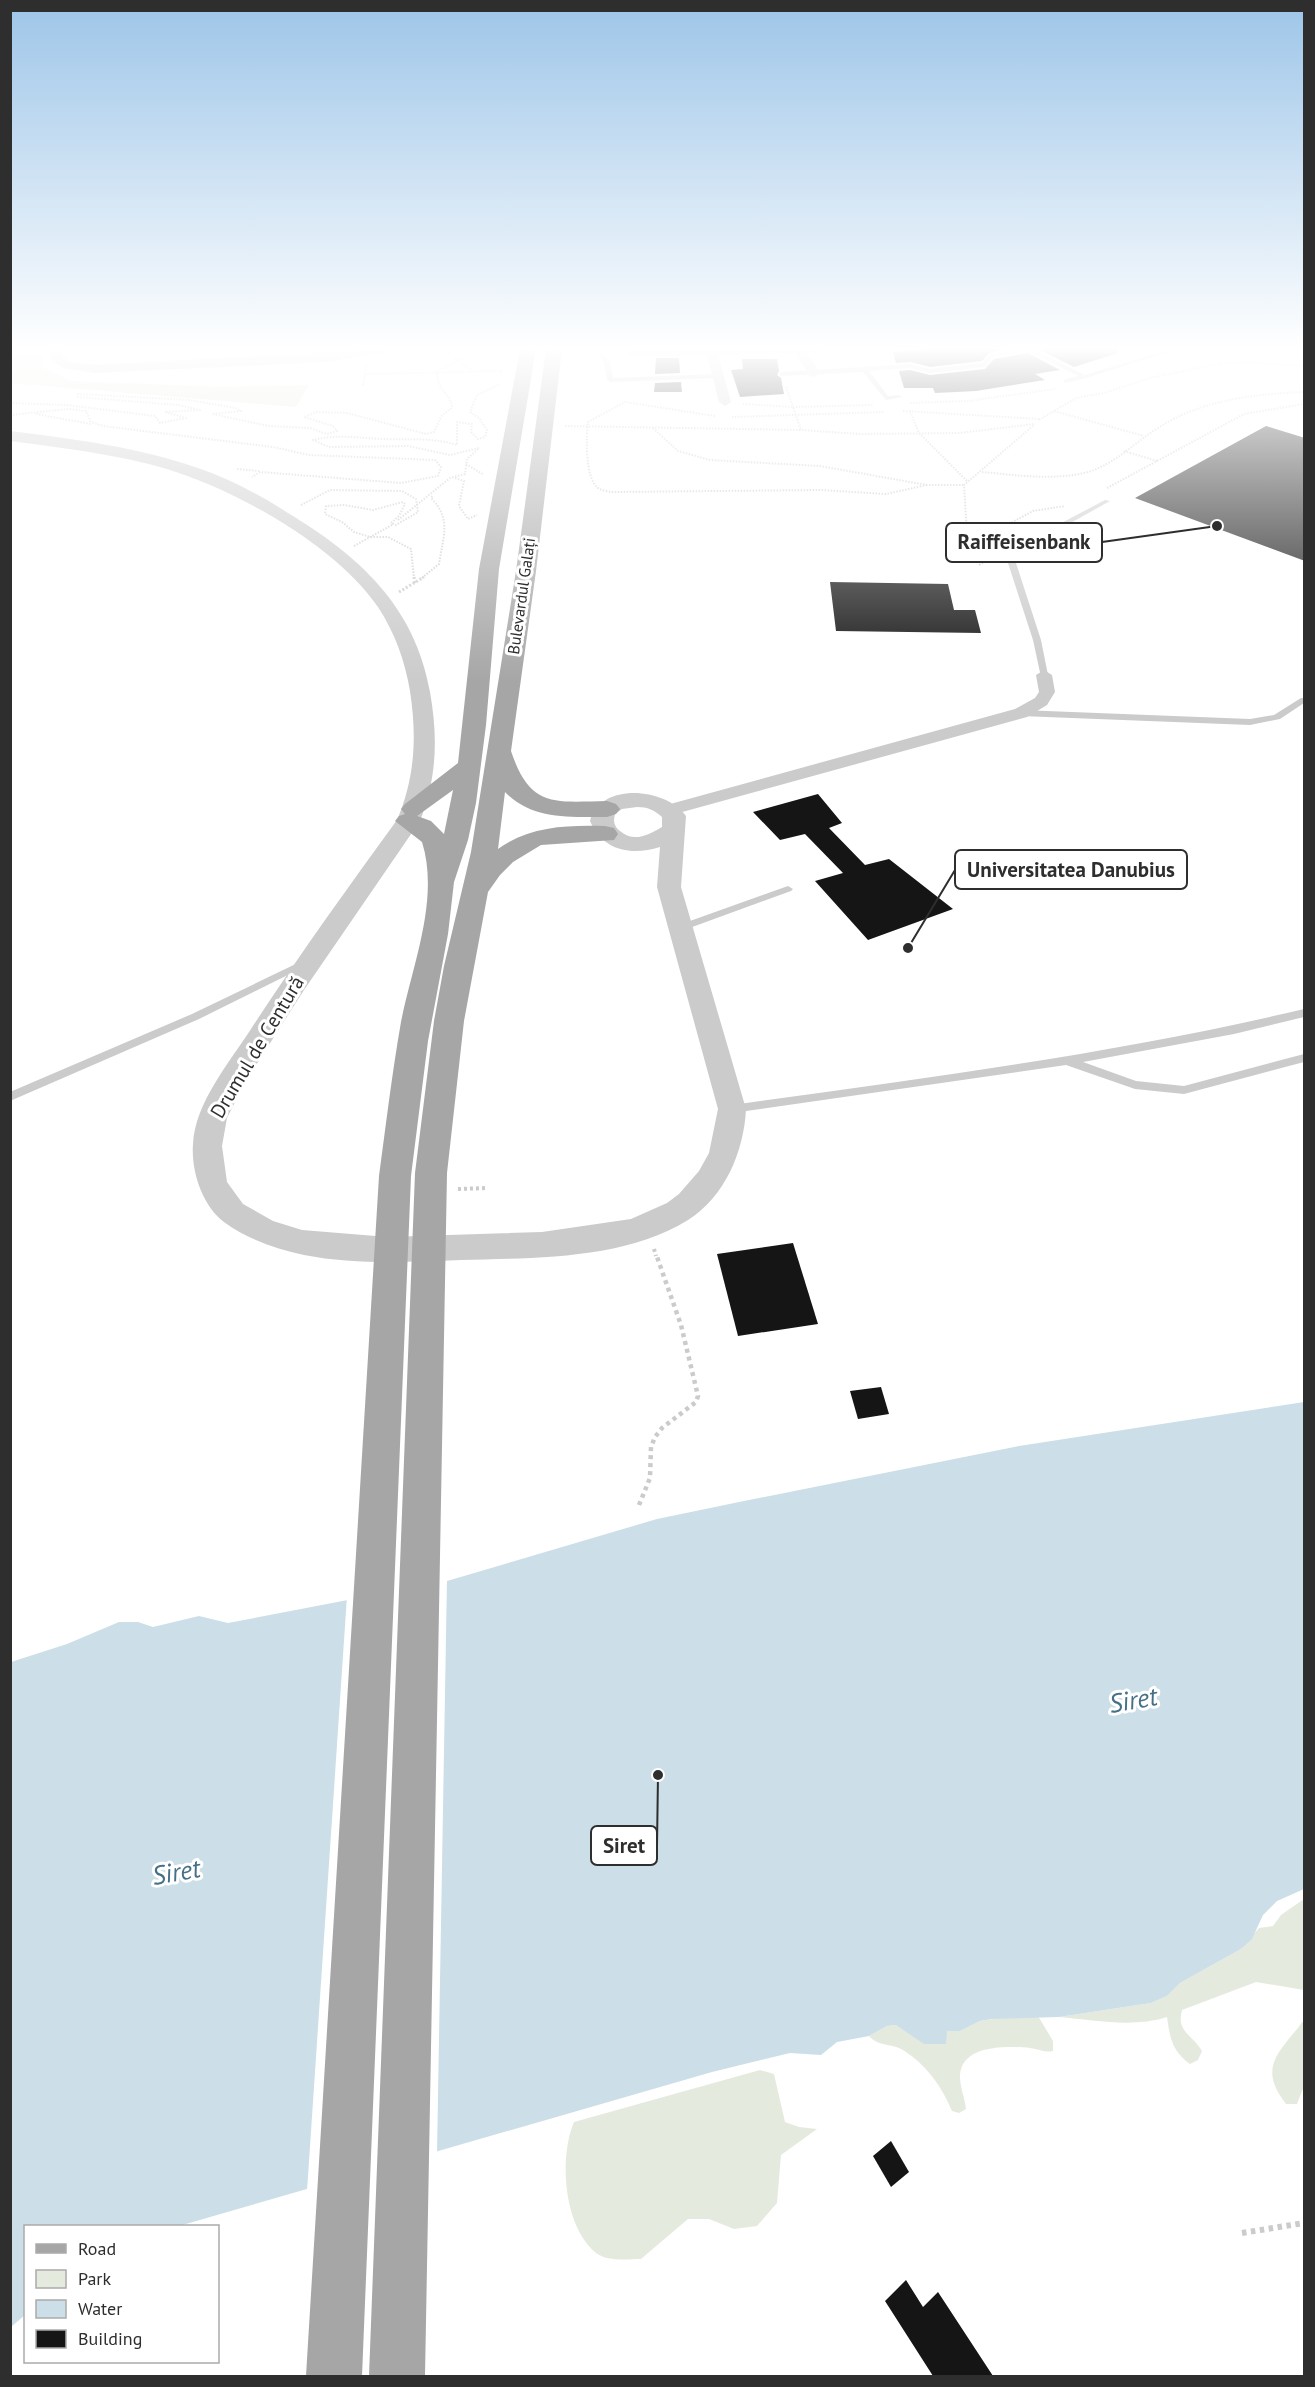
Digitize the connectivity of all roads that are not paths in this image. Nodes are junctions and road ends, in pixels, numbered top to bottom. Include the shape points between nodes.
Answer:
1 (151, 460) edge
2 (508, 460) edge
3 (539, 460) edge
4 (1107, 501) dead end
5 (1044, 675) joint
6 (1305, 700) edge
7 (1020, 713) junction
8 (499, 748) junction
9 (466, 778) junction
10 (411, 815) junction
11 (670, 820) junction
12 (613, 829) junction
13 (669, 887) junction
14 (440, 889) junction
15 (477, 889) junction
16 (789, 889) dead end
17 (680, 928) junction
18 (307, 962) junction
19 (1305, 1013) edge
20 (1305, 1058) edge
21 (1066, 1060) junction
22 (10, 1097) edge
23 (732, 1109) junction
24 (428, 1179) junction
25 (334, 2376) edge
26 (397, 2376) edge

1 - 10 street, Drumul de Centură via 211,479 288,522 335,555 383,601 413,657 425,719 423,782
2 - 9 main road, Bulevardul Galați via 489,569
3 - 8 main road, Bulevardul Galați
4 - 5 lane via 1020,548 1012,563
5 - 7 street via 1047,692 1041,701
6 - 7 lane via 1277,717 1250,722
7 - 11 street
8 - 12 main road via 506,775 518,794
8 - 15 main road, Bulevardul Galați
9 - 10 main road
9 - 14 main road, Bulevardul Galați via 454,849
10 - 14 main road via 434,837
10 - 18 street, Drumul de Centură
11 - 12 street via 662,839 646,844
11 - 12 street via 659,803 631,800
11 - 13 street, Drumul de Centură
12 - 13 street, Drumul de Centură
12 - 15 main road via 526,840 493,865
13 - 17 street, Drumul de Centură
14 - 24 main road via 410,1060
15 - 24 main road, Bulevardul Galați via 458,966
16 - 17 lane
17 - 23 street, Drumul de Centură
18 - 22 lane via 157,1035
18 - 23 street, Drumul de Centură via 243,1064 210,1127 206,1149 213,1185 225,1203 242,1219 267,1232 333,1248 377,1250 543,1244 638,1227 676,1212 702,1189 728,1140
19 - 21 lane via 1205,1036
20 - 21 lane via 1184,1090 1135,1085
21 - 23 lane
24 - 25 main road
24 - 26 main road

